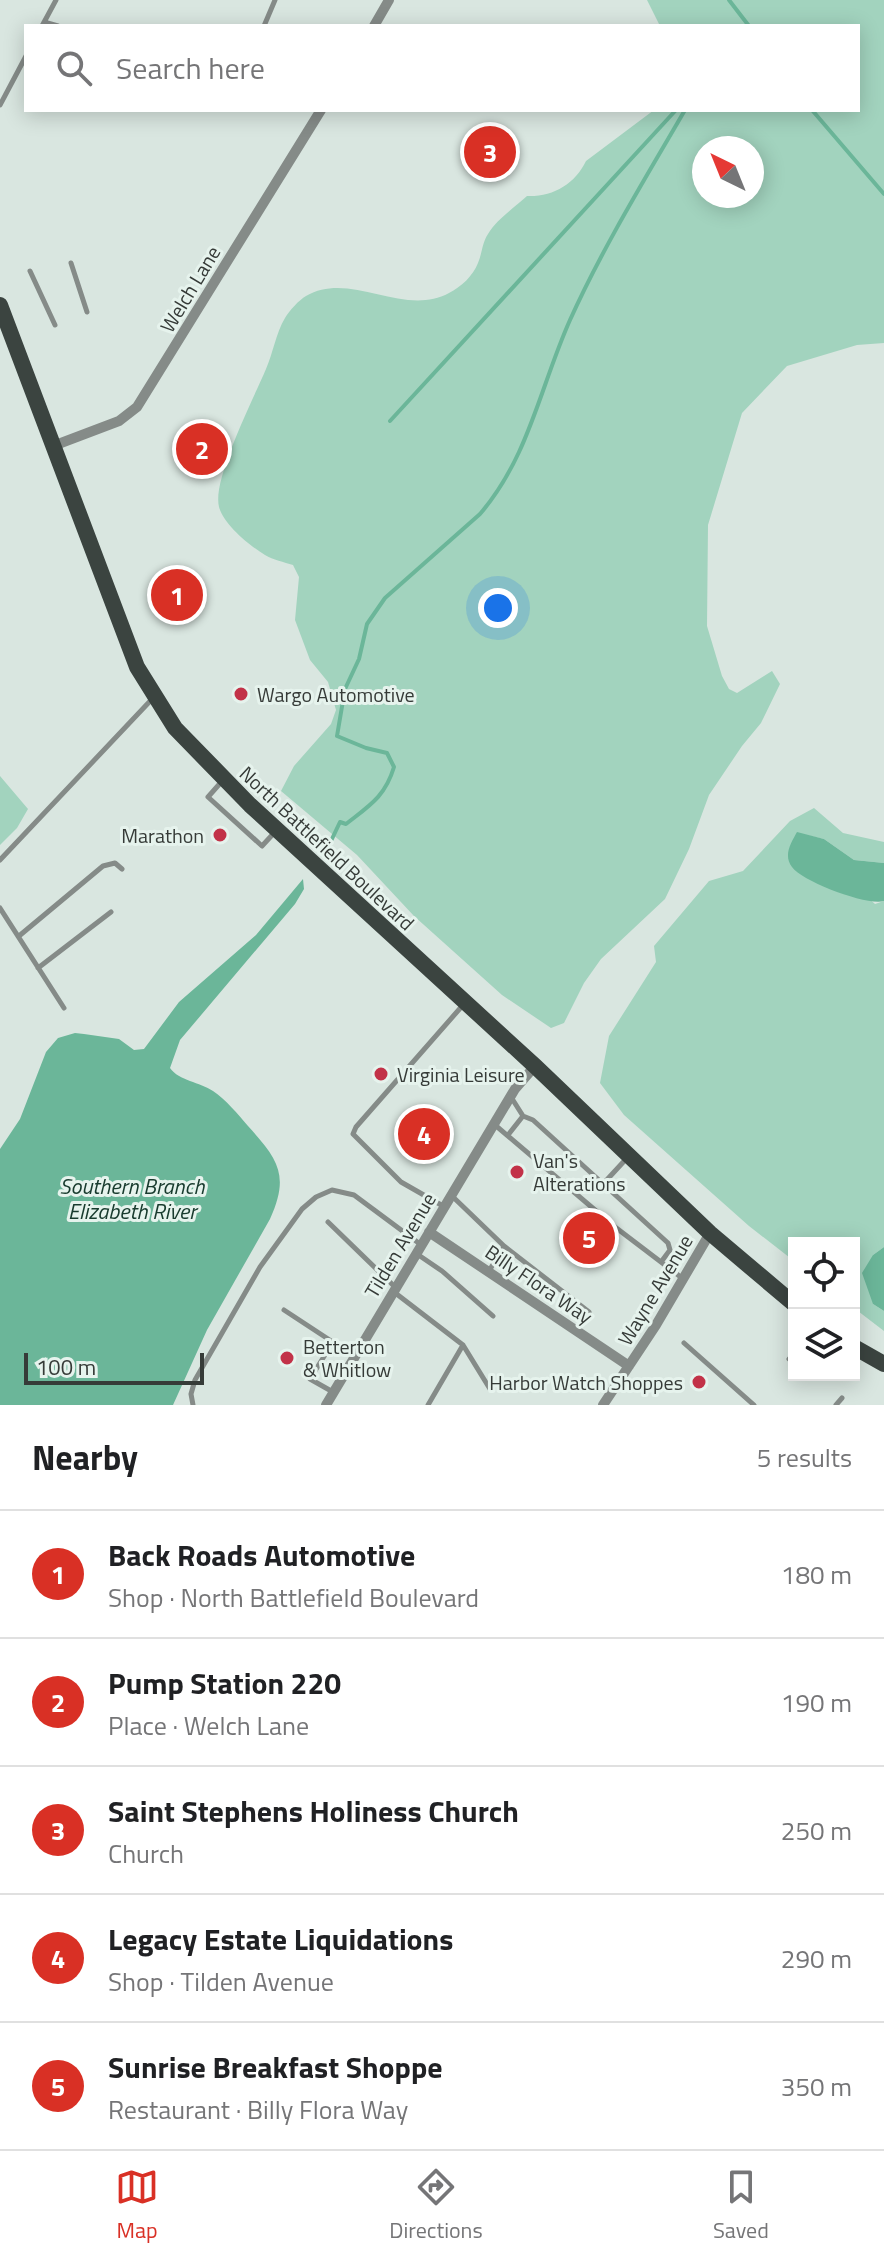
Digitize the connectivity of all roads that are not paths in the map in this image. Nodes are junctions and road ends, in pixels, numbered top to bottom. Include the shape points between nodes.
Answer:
1 (56, 0) edge
2 (275, 0) edge
3 (389, 0) edge
4 (43, 24) edge
5 (265, 24) edge
6 (375, 24) edge
7 (24, 60) edge
8 (0, 105) edge
9 (320, 112) edge
10 (71, 263) dead end
11 (30, 271) dead end
12 (0, 305) edge
13 (87, 312) dead end
14 (55, 325) dead end
15 (53, 446) junction
16 (154, 698) junction
17 (0, 860) edge
18 (122, 869) dead end
19 (0, 908) edge
20 (111, 912) dead end
21 (19, 936) junction
22 (38, 968) junction
23 (465, 1002) junction
24 (64, 1008) dead end
25 (535, 1066) junction
26 (510, 1097) junction
27 (523, 1116) junction
28 (494, 1124) junction
29 (508, 1135) junction
30 (629, 1156) junction
31 (603, 1184) junction
32 (451, 1195) junction
33 (444, 1207) junction
34 (328, 1222) dead end
35 (429, 1232) junction
36 (710, 1233) junction
37 (504, 1246) junction
38 (419, 1249) junction
39 (661, 1262) junction
40 (489, 1272) junction
41 (683, 1278) junction
42 (395, 1290) junction
43 (788, 1299) edge
44 (284, 1310) dead end
45 (589, 1312) dead end
46 (493, 1316) dead end
47 (333, 1342) junction
48 (684, 1343) dead end
49 (463, 1345) junction
50 (860, 1350) edge
51 (355, 1356) junction
52 (878, 1361) edge
53 (629, 1366) junction
54 (490, 1389) dead end
55 (842, 1398) dead end
56 (330, 1401) edge
57 (193, 1405) edge
58 (428, 1405) edge
59 (603, 1405) edge
60 (754, 1405) edge
61 (836, 1405) edge

1 - 4 lane
2 - 5 lane
3 - 6 street
7 - 8 lane
9 - 15 street, Welch Lane via 137,407 119,421
10 - 13 lane
11 - 14 lane
12 - 15 main road, North Battlefield Boulevard
15 - 16 main road, North Battlefield Boulevard via 137,667
16 - 17 lane
16 - 23 main road, North Battlefield Boulevard via 224,780
18 - 21 lane via 115,863 103,866
19 - 21 lane
20 - 22 lane
21 - 22 lane
22 - 24 lane
23 - 25 main road, North Battlefield Boulevard
23 - 33 lane via 353,1134 401,1182
25 - 26 street, Tilden Avenue
25 - 30 main road, North Battlefield Boulevard
26 - 27 lane
26 - 28 street, Tilden Avenue
27 - 29 lane
27 - 31 lane
28 - 29 lane
28 - 32 street, Tilden Avenue
29 - 39 lane
30 - 31 lane
30 - 36 main road, North Battlefield Boulevard
31 - 39 lane via 668,1243 670,1250
32 - 33 street, Tilden Avenue
32 - 37 lane
33 - 35 street, Tilden Avenue
34 - 42 lane
35 - 38 street, Tilden Avenue
35 - 40 street, Billy Flora Way
36 - 41 street, Wayne Avenue
36 - 43 main road, North Battlefield Boulevard
37 - 40 lane
37 - 45 lane
38 - 42 street, Tilden Avenue
38 - 46 lane
38 - 57 lane via 354,1195 332,1190 316,1197 260,1267 195,1380
39 - 41 lane
40 - 53 street, Billy Flora Way
41 - 53 street, Wayne Avenue
42 - 49 lane
42 - 51 street, Tilden Avenue
44 - 47 lane
47 - 51 lane
47 - 56 lane via 310,1379
48 - 60 lane
49 - 54 lane
49 - 58 lane
50 - 52 main road
51 - 56 street, Tilden Avenue
53 - 59 street, Wayne Avenue
55 - 61 lane

